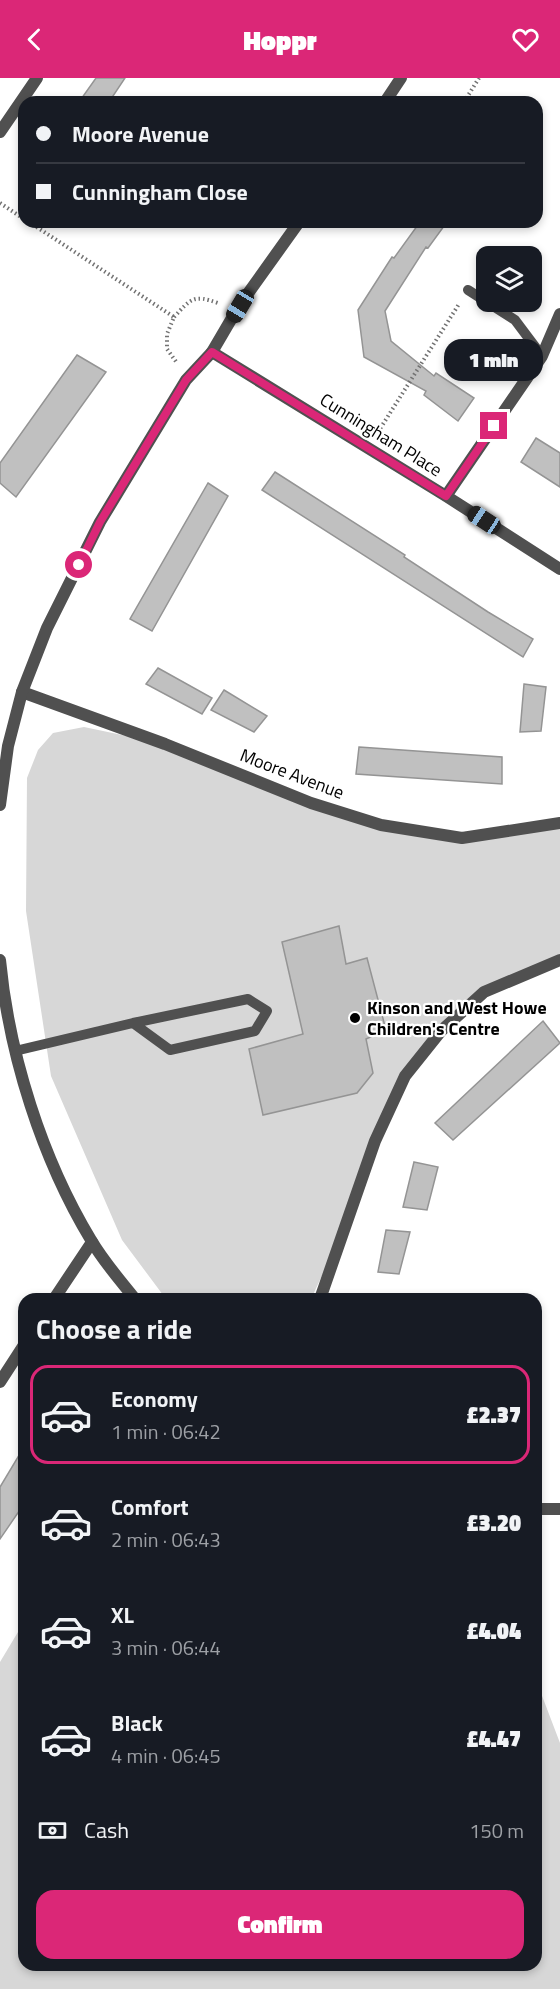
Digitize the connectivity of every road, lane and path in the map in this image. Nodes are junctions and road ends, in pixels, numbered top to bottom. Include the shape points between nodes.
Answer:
1 (37, 78) edge
2 (401, 78) edge
3 (479, 78) edge
4 (25, 96) edge
5 (389, 96) edge
6 (468, 96) edge
7 (18, 106) edge
8 (0, 132) edge
9 (0, 203) edge
10 (18, 215) edge
11 (37, 228) edge
12 (295, 228) edge
13 (468, 290) joint
14 (240, 306) junction
15 (560, 314) edge
16 (174, 317) junction
17 (212, 352) junction
18 (542, 356) junction
19 (186, 380) junction
20 (368, 448) junction
21 (446, 496) junction
22 (560, 569) edge
23 (22, 692) junction
24 (0, 805) edge
25 (560, 823) edge
26 (0, 960) edge
27 (560, 960) edge
28 (133, 1023) junction
29 (15, 1051) junction
30 (92, 1242) junction
31 (58, 1293) edge
32 (130, 1293) edge
33 (322, 1293) edge
34 (18, 1354) edge
35 (0, 1382) edge
36 (542, 1509) edge
37 (560, 1509) edge

1 - 4 street
2 - 5 street
3 - 6 path
7 - 8 street
9 - 10 path
11 - 16 path
12 - 14 street
13 - 18 lane via 515,320
13 - 20 path
14 - 16 path via 203,297 190,300
14 - 17 street
15 - 18 street
16 - 19 path via 167,334 167,349
17 - 19 street
17 - 20 street, Cunningham Place
18 - 21 street
19 - 23 street via 100,522 47,628
20 - 21 street, Cunningham Place
21 - 22 street, Cunningham Place
23 - 24 street via 8,746
23 - 25 street, Moore Avenue via 311,803 381,825 462,838
26 - 29 street
27 - 33 street via 484,992 441,1031 405,1077 375,1141
28 - 28 lane via 248,999 267,1011 255,1031 170,1050
28 - 29 lane
29 - 30 street via 33,1112 62,1186
30 - 31 street
30 - 32 street
34 - 35 street
36 - 37 street

